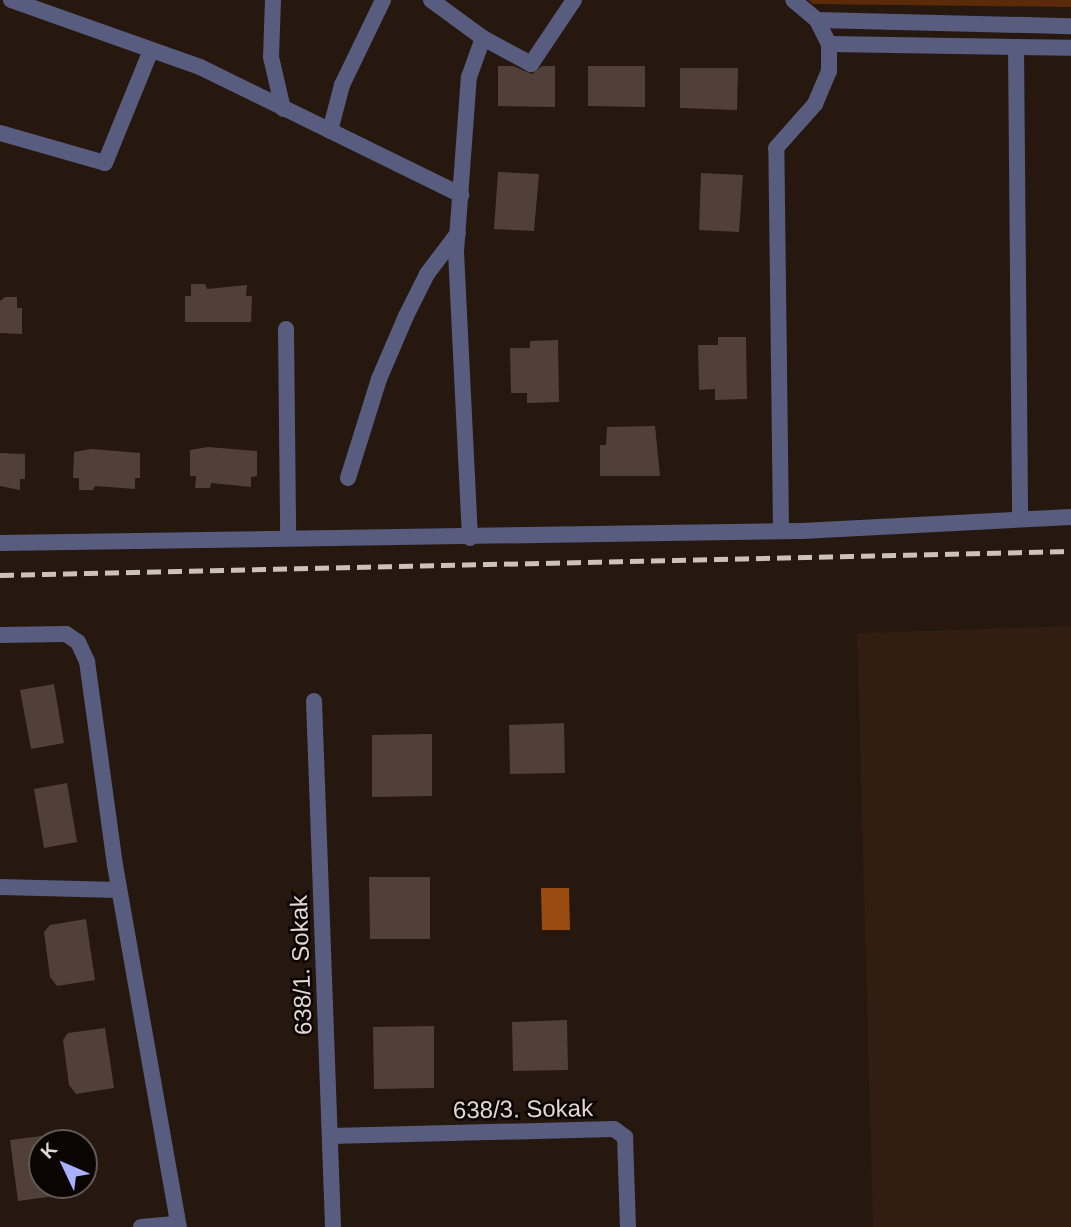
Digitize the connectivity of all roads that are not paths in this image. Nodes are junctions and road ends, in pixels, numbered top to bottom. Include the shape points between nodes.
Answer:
1 (11, 0) edge
2 (273, 0) edge
3 (383, 0) edge
4 (431, 0) edge
5 (574, 0) edge
6 (793, 0) edge
7 (817, 20) junction
8 (1071, 26) edge
9 (483, 38) junction
10 (829, 44) junction
11 (1016, 47) junction
12 (1071, 48) edge
13 (151, 50) junction
14 (283, 109) junction
15 (330, 131) junction
16 (0, 132) edge
17 (461, 195) junction
18 (458, 233) junction
19 (286, 329) dead end
20 (348, 478) dead end
21 (1071, 517) edge
22 (1020, 519) junction
23 (781, 531) junction
24 (288, 536) junction
25 (470, 538) junction
26 (0, 543) edge
27 (0, 635) edge
28 (314, 701) dead end
29 (0, 887) edge
30 (119, 890) junction
31 (330, 1136) junction
32 (179, 1226) edge
33 (141, 1227) edge
34 (333, 1227) edge
35 (628, 1227) edge

1 - 13 street
2 - 14 street via 271,57
3 - 15 street via 342,85
4 - 9 street
5 - 9 street via 531,64
6 - 7 street
7 - 8 street
7 - 10 street
9 - 17 street via 469,77
10 - 11 street
10 - 23 street via 829,71 815,104 795,132 776,148
11 - 12 street
11 - 22 street
13 - 14 street via 200,67
13 - 16 street via 105,163
14 - 15 street
15 - 17 street
17 - 18 street
18 - 20 street via 427,274 401,329 379,379
18 - 25 street
19 - 24 street
21 - 22 street
22 - 23 street
23 - 25 street
24 - 25 street
24 - 26 street
27 - 30 street via 66,634 78,642 87,661
28 - 31 street, 638/1. Sokak
29 - 30 street
30 - 32 street
31 - 34 street, 638/1. Sokak
31 - 35 street, 638/3. Sokak via 614,1129 625,1137
32 - 33 street

